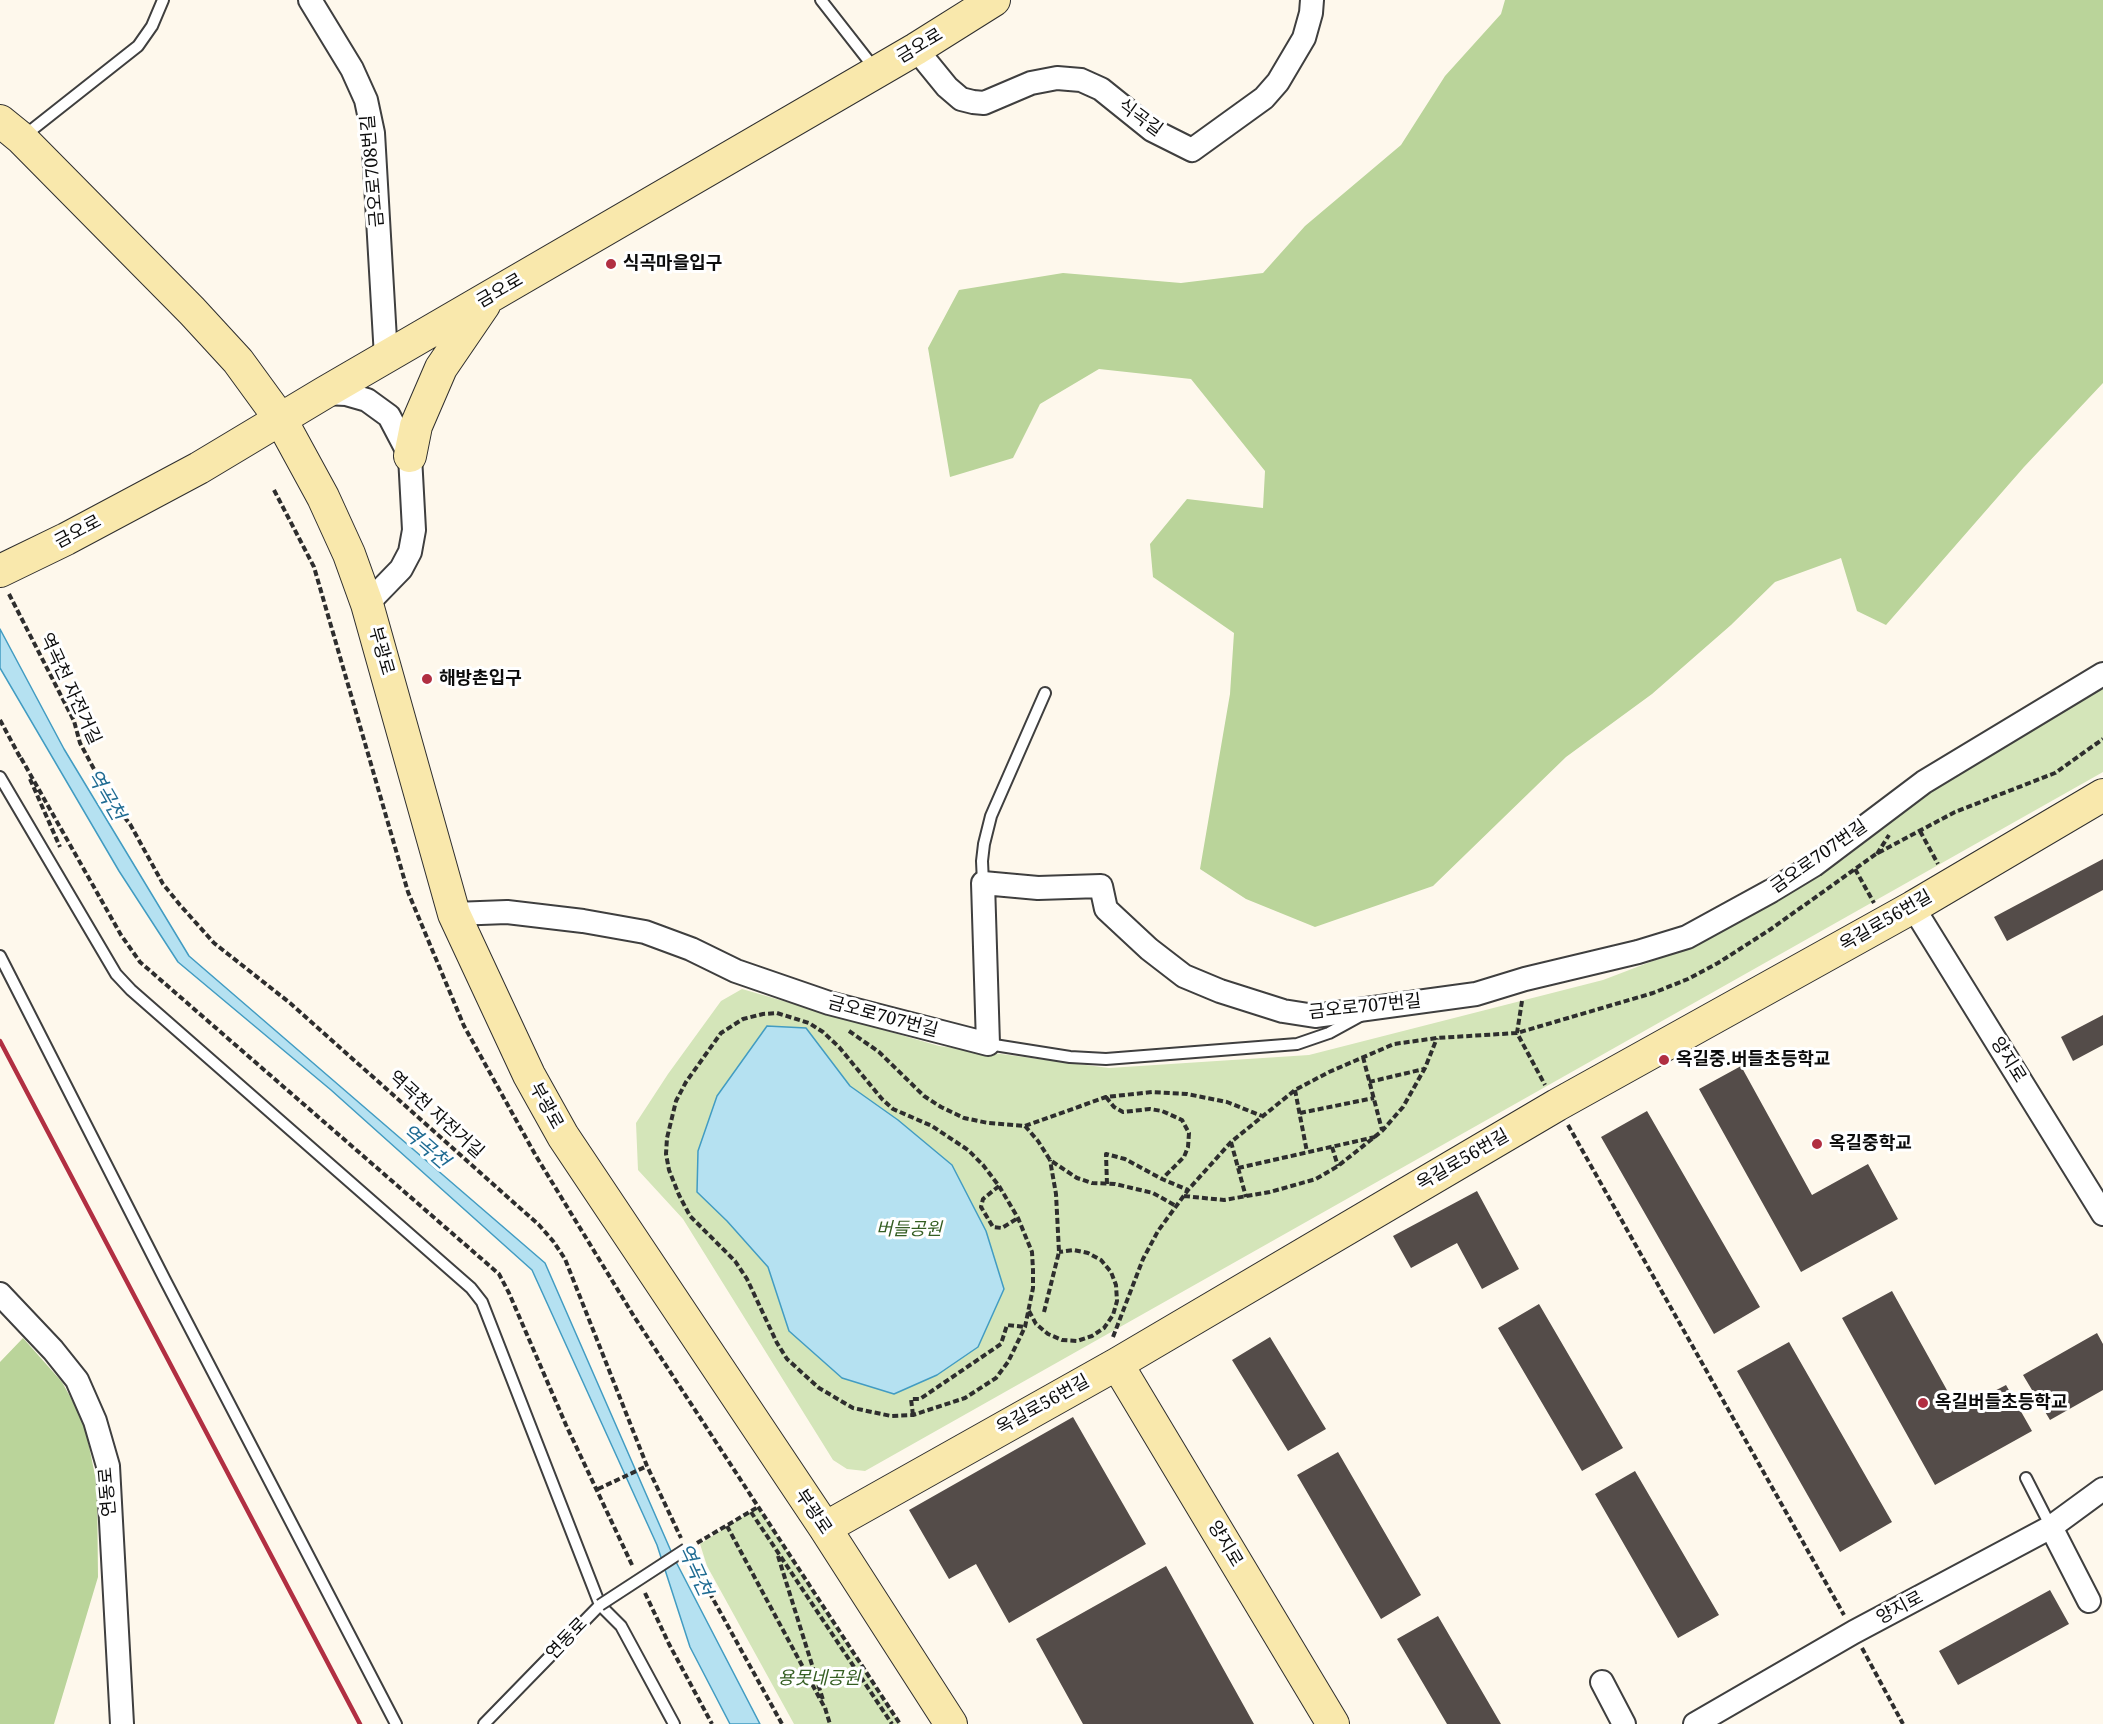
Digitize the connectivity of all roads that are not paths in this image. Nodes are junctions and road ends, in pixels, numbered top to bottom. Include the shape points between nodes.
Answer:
1 (163, 0) edge
2 (310, 0) edge
3 (821, 0) edge
4 (994, 0) edge
5 (1312, 0) edge
6 (916, 49) junction
7 (877, 72) junction
8 (10, 130) edge
9 (488, 298) junction
10 (386, 357) junction
11 (324, 393) junction
12 (280, 420) junction
13 (410, 456) junction
14 (3, 579) edge
15 (367, 604) junction
16 (2103, 674) edge
17 (1045, 693) dead end
18 (0, 777) edge
19 (2103, 795) edge
20 (983, 883) junction
21 (1913, 907) junction
22 (454, 914) junction
23 (0, 956) edge
24 (1376, 1007) junction
25 (987, 1044) junction
26 (2103, 1214) edge
27 (0, 1294) edge
28 (1115, 1351) junction
29 (2026, 1478) dead end
30 (2103, 1489) edge
31 (2051, 1527) junction
32 (825, 1528) junction
33 (686, 1549) road end
34 (2089, 1601) dead end
35 (600, 1605) junction
36 (1602, 1682) dead end
37 (122, 1724) edge
38 (396, 1724) edge
39 (484, 1724) edge
40 (674, 1724) edge
41 (951, 1724) edge
42 (1333, 1724) edge
43 (1624, 1724) edge
44 (1695, 1724) edge

1 - 8 lane via 138,46
2 - 10 street, 금오로708번길 via 352,69 366,100 374,133
3 - 7 lane
4 - 6 main road, 금오로
5 - 6 street, 식곡길 via 1304,38 1278,82 1264,98 1192,150 1152,130 1101,88 1081,80 1057,78 1031,83 984,103 961,99
6 - 7 main road, 금오로
7 - 9 main road, 금오로
8 - 12 main road, 부광로 via 192,311 238,361
9 - 10 main road, 금오로
9 - 13 main road via 441,368 416,426
10 - 11 main road, 금오로
11 - 12 main road, 금오로
11 - 13 street via 367,400 389,416
12 - 14 main road, 금오로 via 66,539
12 - 15 main road, 부광로 via 323,497
13 - 15 street via 414,530 410,552 401,569
15 - 22 main road, 부광로
16 - 24 street, 금오로707번길 via 1924,782 1806,870 1687,937 1476,994
17 - 20 lane via 991,816 981,861
18 - 35 lane via 116,974 471,1288 482,1302
19 - 21 main road, 옥길로56번길
20 - 24 street, 금오로707번길 via 1038,888 1101,886 1106,909 1184,976 1283,1011 1315,1016
20 - 25 street
21 - 26 street, 양지로
21 - 28 main road, 옥길로56번길
22 - 25 street, 금오로707번길 via 507,912 645,932 736,971 829,1003
22 - 32 main road, 부광로 via 529,1075 563,1136
23 - 38 lane
24 - 25 lane via 1329,1033 1297,1044 1106,1059
27 - 37 street, 연동로 via 77,1380 108,1466
28 - 32 main road, 옥길로56번길
28 - 42 main road, 양지로
29 - 31 lane
30 - 31 street, 양지로
31 - 34 street
31 - 44 street, 양지로 via 1854,1632
32 - 41 main road, 부광로
33 - 35 lane, 연동로, bridge
35 - 39 lane, 연동로
35 - 40 lane via 621,1626
36 - 43 street

